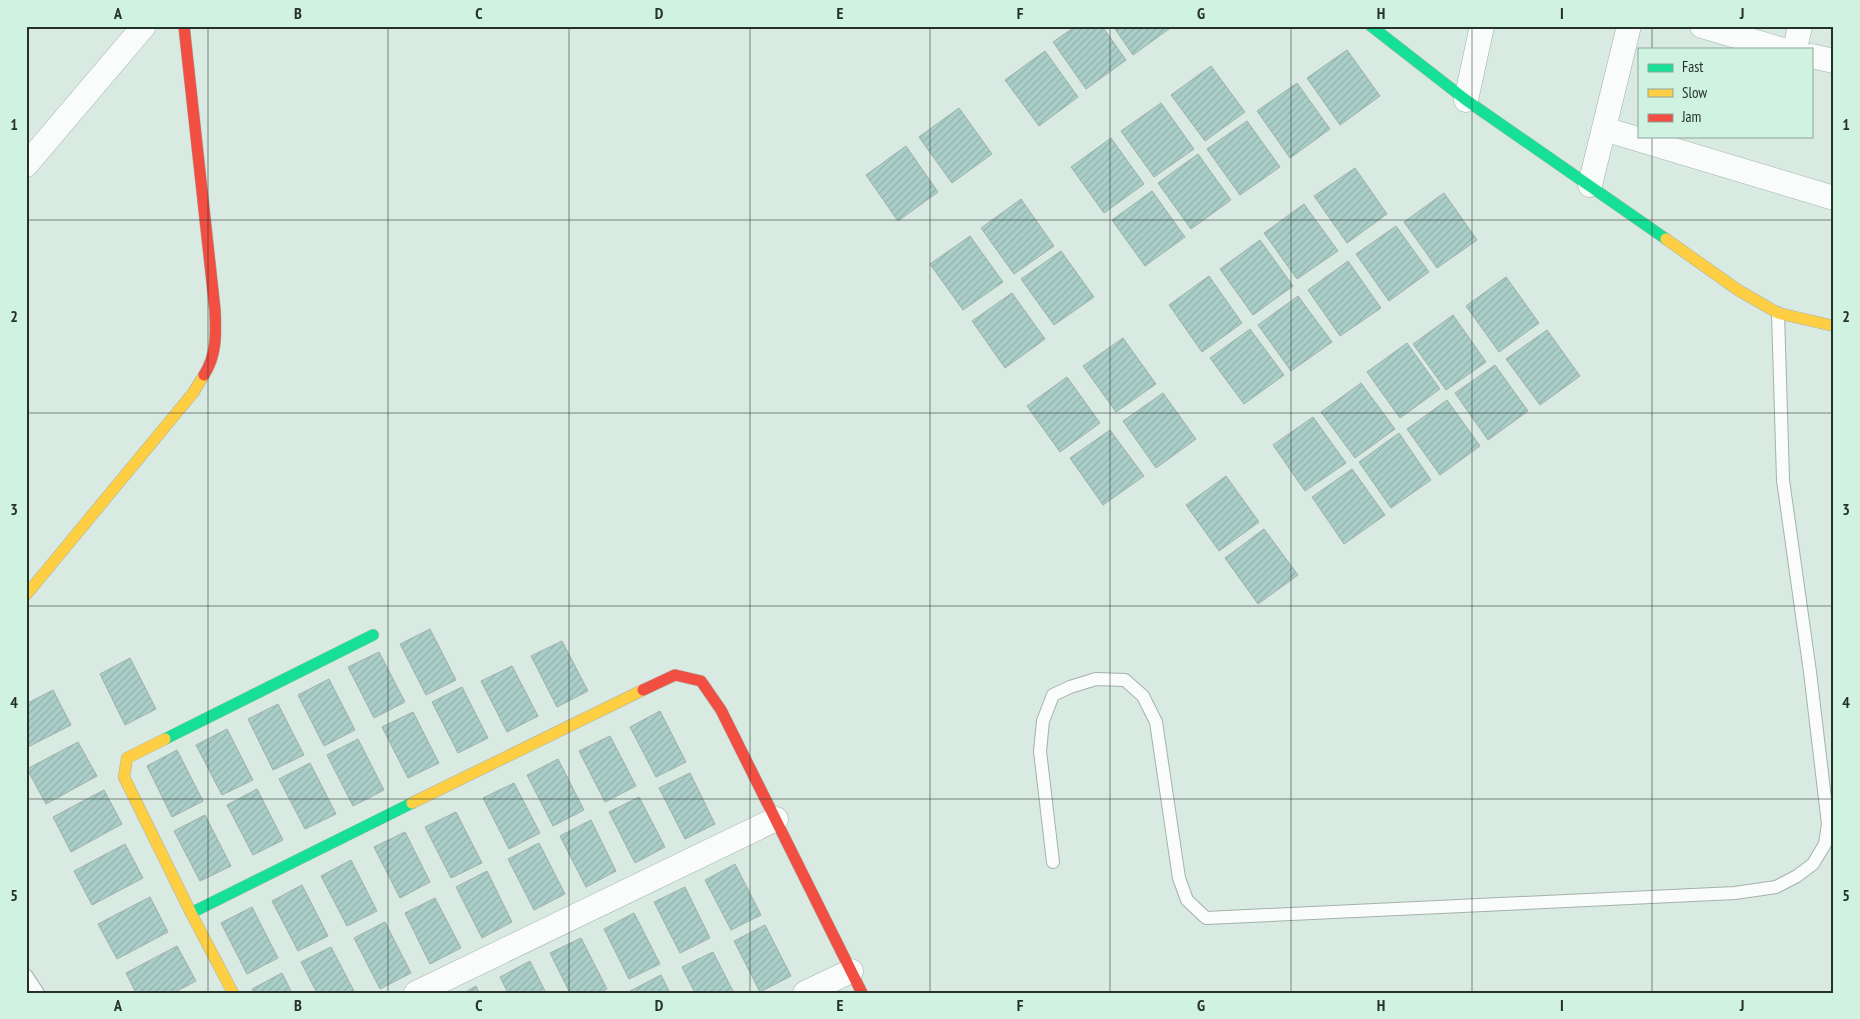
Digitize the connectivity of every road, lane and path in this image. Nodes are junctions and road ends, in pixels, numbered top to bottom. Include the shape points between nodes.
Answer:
1 (144, 26) edge
2 (184, 26) edge
3 (1371, 26) edge
4 (1482, 26) edge
5 (1629, 26) edge
6 (1702, 26) edge
7 (1800, 26) edge
8 (1777, 48) edge
9 (1795, 48) edge
10 (1812, 56) edge
11 (1834, 61) edge
12 (1466, 100) junction
13 (1604, 129) junction
14 (26, 165) edge
15 (1590, 185) junction
16 (1834, 198) edge
17 (1778, 313) junction
18 (1834, 326) edge
19 (31, 580) edge
20 (374, 635) dead end
21 (776, 819) junction
22 (1054, 862) dead end
23 (191, 914) junction
24 (850, 971) junction
25 (26, 975) edge
26 (38, 993) edge
27 (234, 993) edge
28 (416, 993) edge
29 (805, 993) edge
30 (862, 993) edge

1 - 14 street
2 - 19 street via 216,343 208,369 193,393
3 - 12 street
4 - 12 street
5 - 13 street
6 - 8 street
7 - 9 street
10 - 11 street
12 - 15 street
13 - 15 street
13 - 16 street
15 - 17 street via 1738,290
17 - 18 street
17 - 22 lane via 1783,480 1828,824 1825,844 1813,864 1776,886 1735,893 1206,918 1187,900 1179,878 1156,722 1143,696 1125,680 1096,679 1053,695 1043,721 1040,751
20 - 23 street via 127,758 124,777
21 - 23 street via 721,710 706,688 701,681 675,675
21 - 24 street
21 - 28 street
23 - 27 street
24 - 29 street
24 - 30 street
25 - 26 lane

